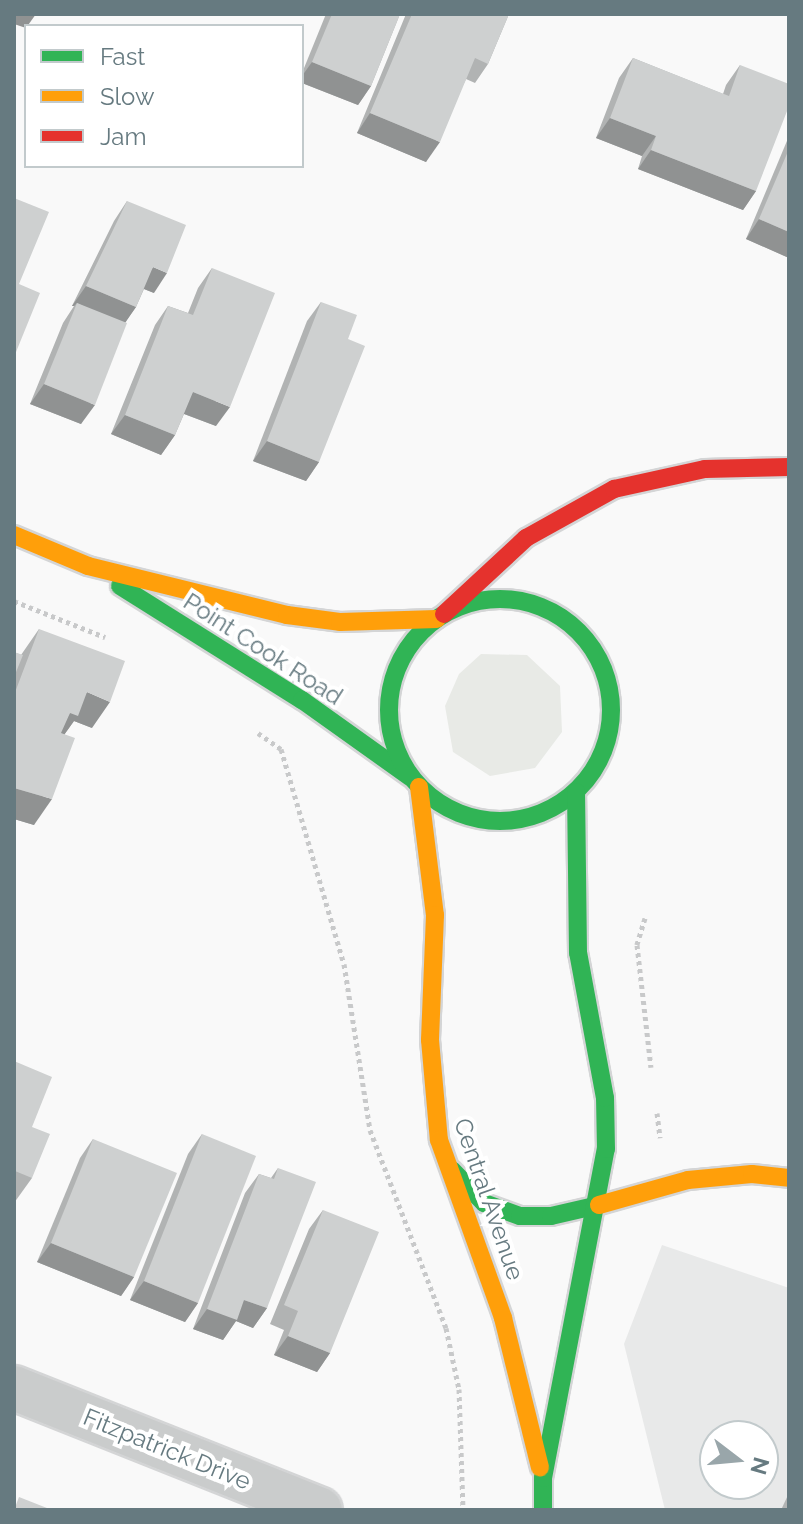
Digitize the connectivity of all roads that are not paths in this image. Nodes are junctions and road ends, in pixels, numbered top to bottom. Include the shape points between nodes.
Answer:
1 (789, 467) edge
2 (14, 535) edge
3 (88, 566) junction
4 (440, 617) junction
5 (414, 782) junction
6 (576, 792) junction
7 (444, 1158) junction
8 (789, 1178) edge
9 (599, 1205) junction
10 (14, 1388) edge
11 (543, 1478) junction
12 (320, 1510) edge
13 (543, 1510) edge

1 - 4 main road via 705,469 614,489 526,538
2 - 3 main road, Point Cook Road
3 - 4 main road, Point Cook Road via 316,620
3 - 5 main road, Point Cook Road via 302,700
4 - 5 main road via 406,651 390,692 392,736
4 - 6 main road via 480,600 513,598 563,617 591,645 609,689 609,731 593,770
5 - 6 main road via 454,813 496,822 539,815
5 - 7 main road, Central Avenue via 435,915 431,1075
6 - 9 main road, Central Avenue via 578,953 607,1115
7 - 9 main road via 464,1187 498,1209 539,1217
7 - 11 main road, Central Avenue via 503,1318
8 - 9 main road via 752,1174 688,1180
9 - 11 main road, Central Avenue
10 - 12 street, Fitzpatrick Drive
11 - 13 main road, Central Avenue

